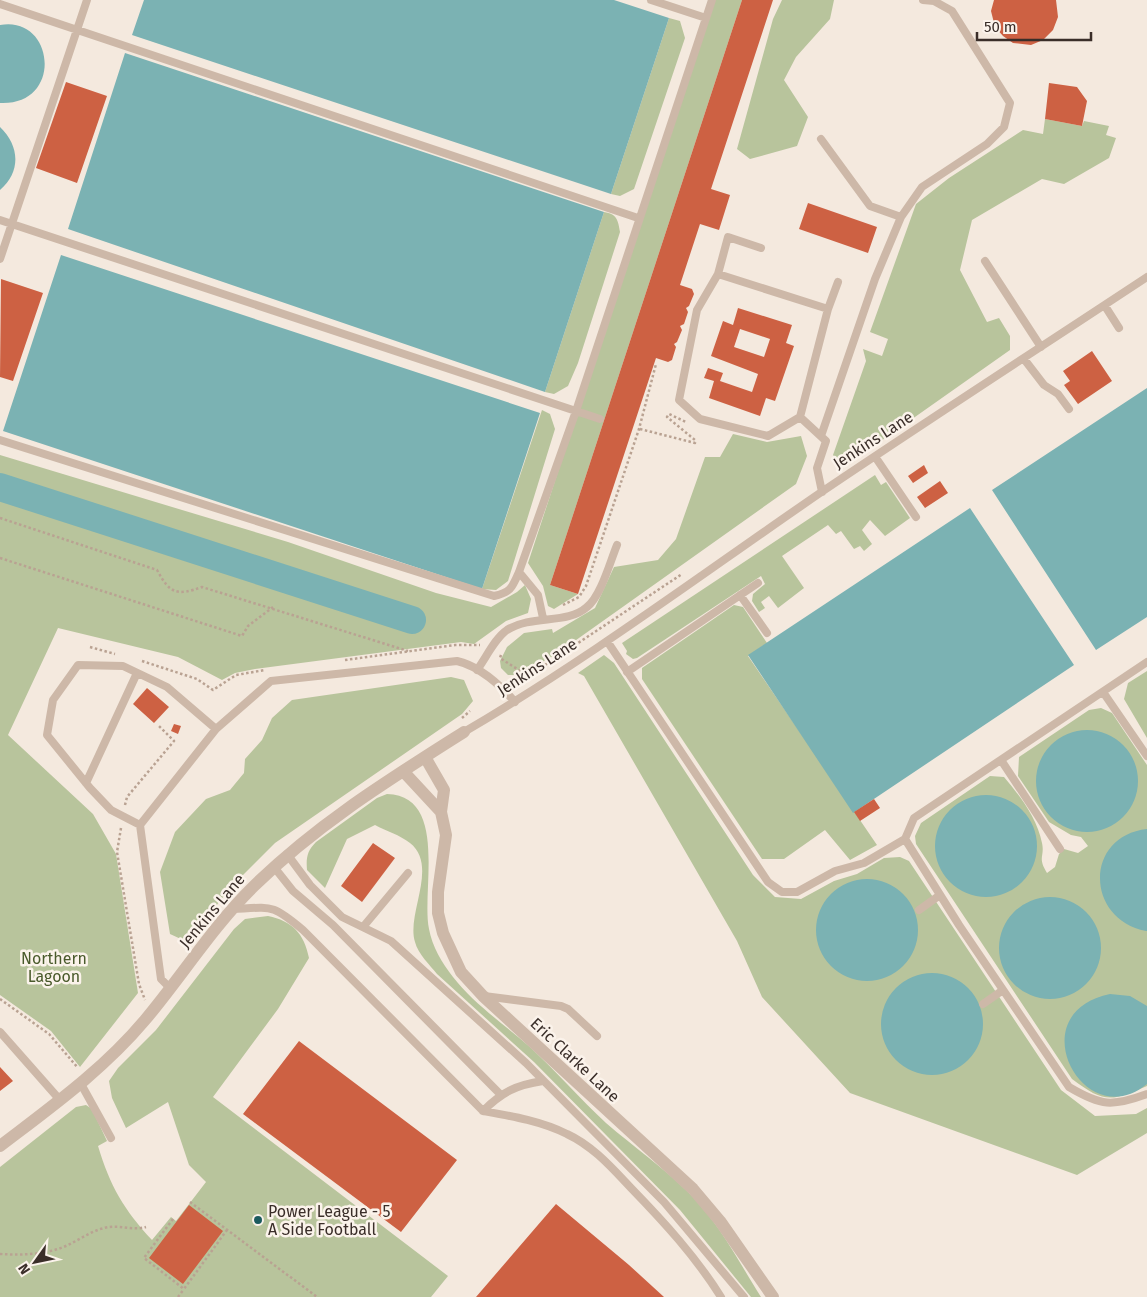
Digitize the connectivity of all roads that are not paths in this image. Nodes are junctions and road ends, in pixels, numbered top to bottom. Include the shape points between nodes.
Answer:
1 (87, 0) edge
2 (651, 0) edge
3 (712, 0) edge
4 (923, 0) edge
5 (0, 4) edge
6 (706, 18) junction
7 (77, 29) junction
8 (821, 139) dead end
9 (901, 217) junction
10 (638, 218) junction
11 (0, 220) edge
12 (12, 224) junction
13 (761, 248) dead end
14 (0, 259) edge
15 (984, 261) dead end
16 (718, 274) junction
17 (1147, 277) edge
18 (838, 282) dead end
19 (1105, 306) junction
20 (828, 309) junction
21 (1119, 328) dead end
22 (1041, 347) junction
23 (1024, 359) junction
24 (1069, 409) dead end
25 (576, 411) junction
26 (800, 417) junction
27 (600, 419) dead end
28 (821, 436) junction
29 (0, 440) edge
30 (876, 458) junction
31 (822, 492) junction
32 (916, 517) dead end
33 (617, 545) dead end
34 (519, 572) junction
35 (758, 583) dead end
36 (740, 595) junction
37 (543, 618) junction
38 (767, 633) dead end
39 (607, 641) junction
40 (1147, 662) edge
41 (477, 670) junction
42 (627, 672) junction
43 (137, 673) junction
44 (1103, 692) junction
45 (515, 702) junction
46 (460, 727) joint
47 (216, 729) junction
48 (1147, 756) edge
49 (425, 757) junction
50 (1000, 760) junction
51 (403, 771) junction
52 (86, 783) junction
53 (441, 812) junction
54 (140, 825) junction
55 (904, 839) junction
56 (1060, 849) dead end
57 (287, 854) junction
58 (274, 867) junction
59 (408, 873) dead end
60 (940, 895) junction
61 (233, 909) junction
62 (919, 910) dead end
63 (363, 927) junction
64 (170, 988) junction
65 (1003, 990) junction
66 (483, 996) junction
67 (982, 1004) dead end
68 (0, 1032) edge
69 (597, 1036) dead end
70 (543, 1081) junction
71 (81, 1084) junction
72 (500, 1094) junction
73 (1147, 1094) edge
74 (60, 1100) junction
75 (483, 1111) junction
76 (111, 1138) dead end
77 (0, 1146) edge
78 (721, 1297) edge
79 (744, 1297) edge
80 (773, 1297) edge

1 - 7 lane
2 - 6 lane
3 - 6 lane
4 - 9 lane via 934,1 952,11 1010,103 1004,126 988,144 922,187
5 - 7 lane
6 - 10 lane
7 - 10 lane
7 - 12 lane
8 - 9 lane via 870,206
9 - 28 lane
10 - 25 lane
11 - 12 lane
12 - 14 lane
12 - 25 lane
13 - 16 lane via 728,237
15 - 22 lane
16 - 20 lane
16 - 26 lane via 698,310 679,400 700,419 768,436
17 - 19 lane, Jenkins Lane
18 - 20 lane
19 - 21 lane
19 - 22 lane, Jenkins Lane
20 - 26 lane
22 - 23 lane, Jenkins Lane
23 - 24 lane via 1044,385 1058,394
23 - 30 lane, Jenkins Lane
25 - 27 lane
25 - 34 lane
26 - 28 lane
28 - 31 lane via 826,441 817,468
29 - 34 lane via 494,596 507,593
30 - 31 lane, Jenkins Lane
30 - 32 lane
31 - 39 lane, Jenkins Lane
33 - 37 lane via 588,607 573,615
34 - 37 lane via 538,595
35 - 36 lane
36 - 38 lane
36 - 42 lane
37 - 41 lane via 506,631
39 - 42 lane
39 - 45 lane, Jenkins Lane
40 - 44 lane
41 - 45 lane via 503,688
41 - 47 lane via 463,663 442,662 270,681
42 - 55 lane via 768,882 782,892 797,892 835,872 864,863
43 - 47 lane via 166,687
43 - 52 lane
43 - 52 lane via 123,666 78,665 53,700 46,735
44 - 48 lane
44 - 50 lane
45 - 46 lane, Jenkins Lane
46 - 49 street, Jenkins Lane
47 - 54 lane
49 - 51 street, Jenkins Lane
49 - 53 street, Eric Clarke Lane via 444,790
50 - 55 lane via 914,818
50 - 56 lane
51 - 53 street
51 - 57 street, Jenkins Lane via 347,807
52 - 54 lane via 111,810
53 - 66 street, Eric Clarke Lane via 446,835 438,892 442,933 462,972
54 - 64 lane via 161,979
55 - 60 lane
57 - 58 street, Jenkins Lane
57 - 63 lane via 310,885 342,917
58 - 61 street, Jenkins Lane
58 - 72 lane via 293,891 333,925
59 - 63 lane
60 - 62 lane
60 - 65 lane
61 - 64 street, Jenkins Lane
61 - 75 lane via 270,907 282,912
63 - 70 lane via 391,941
64 - 71 street, Jenkins Lane via 116,1052
65 - 67 lane
65 - 73 lane via 1068,1087 1089,1099 1112,1104
66 - 69 lane via 561,1006
66 - 80 street, Eric Clarke Lane via 693,1189 720,1221
68 - 74 lane
70 - 72 lane
70 - 79 lane via 664,1202
71 - 74 street, Jenkins Lane
71 - 76 lane
72 - 75 lane
74 - 77 street, Jenkins Lane
75 - 78 lane via 557,1130 587,1146 606,1161 672,1232

